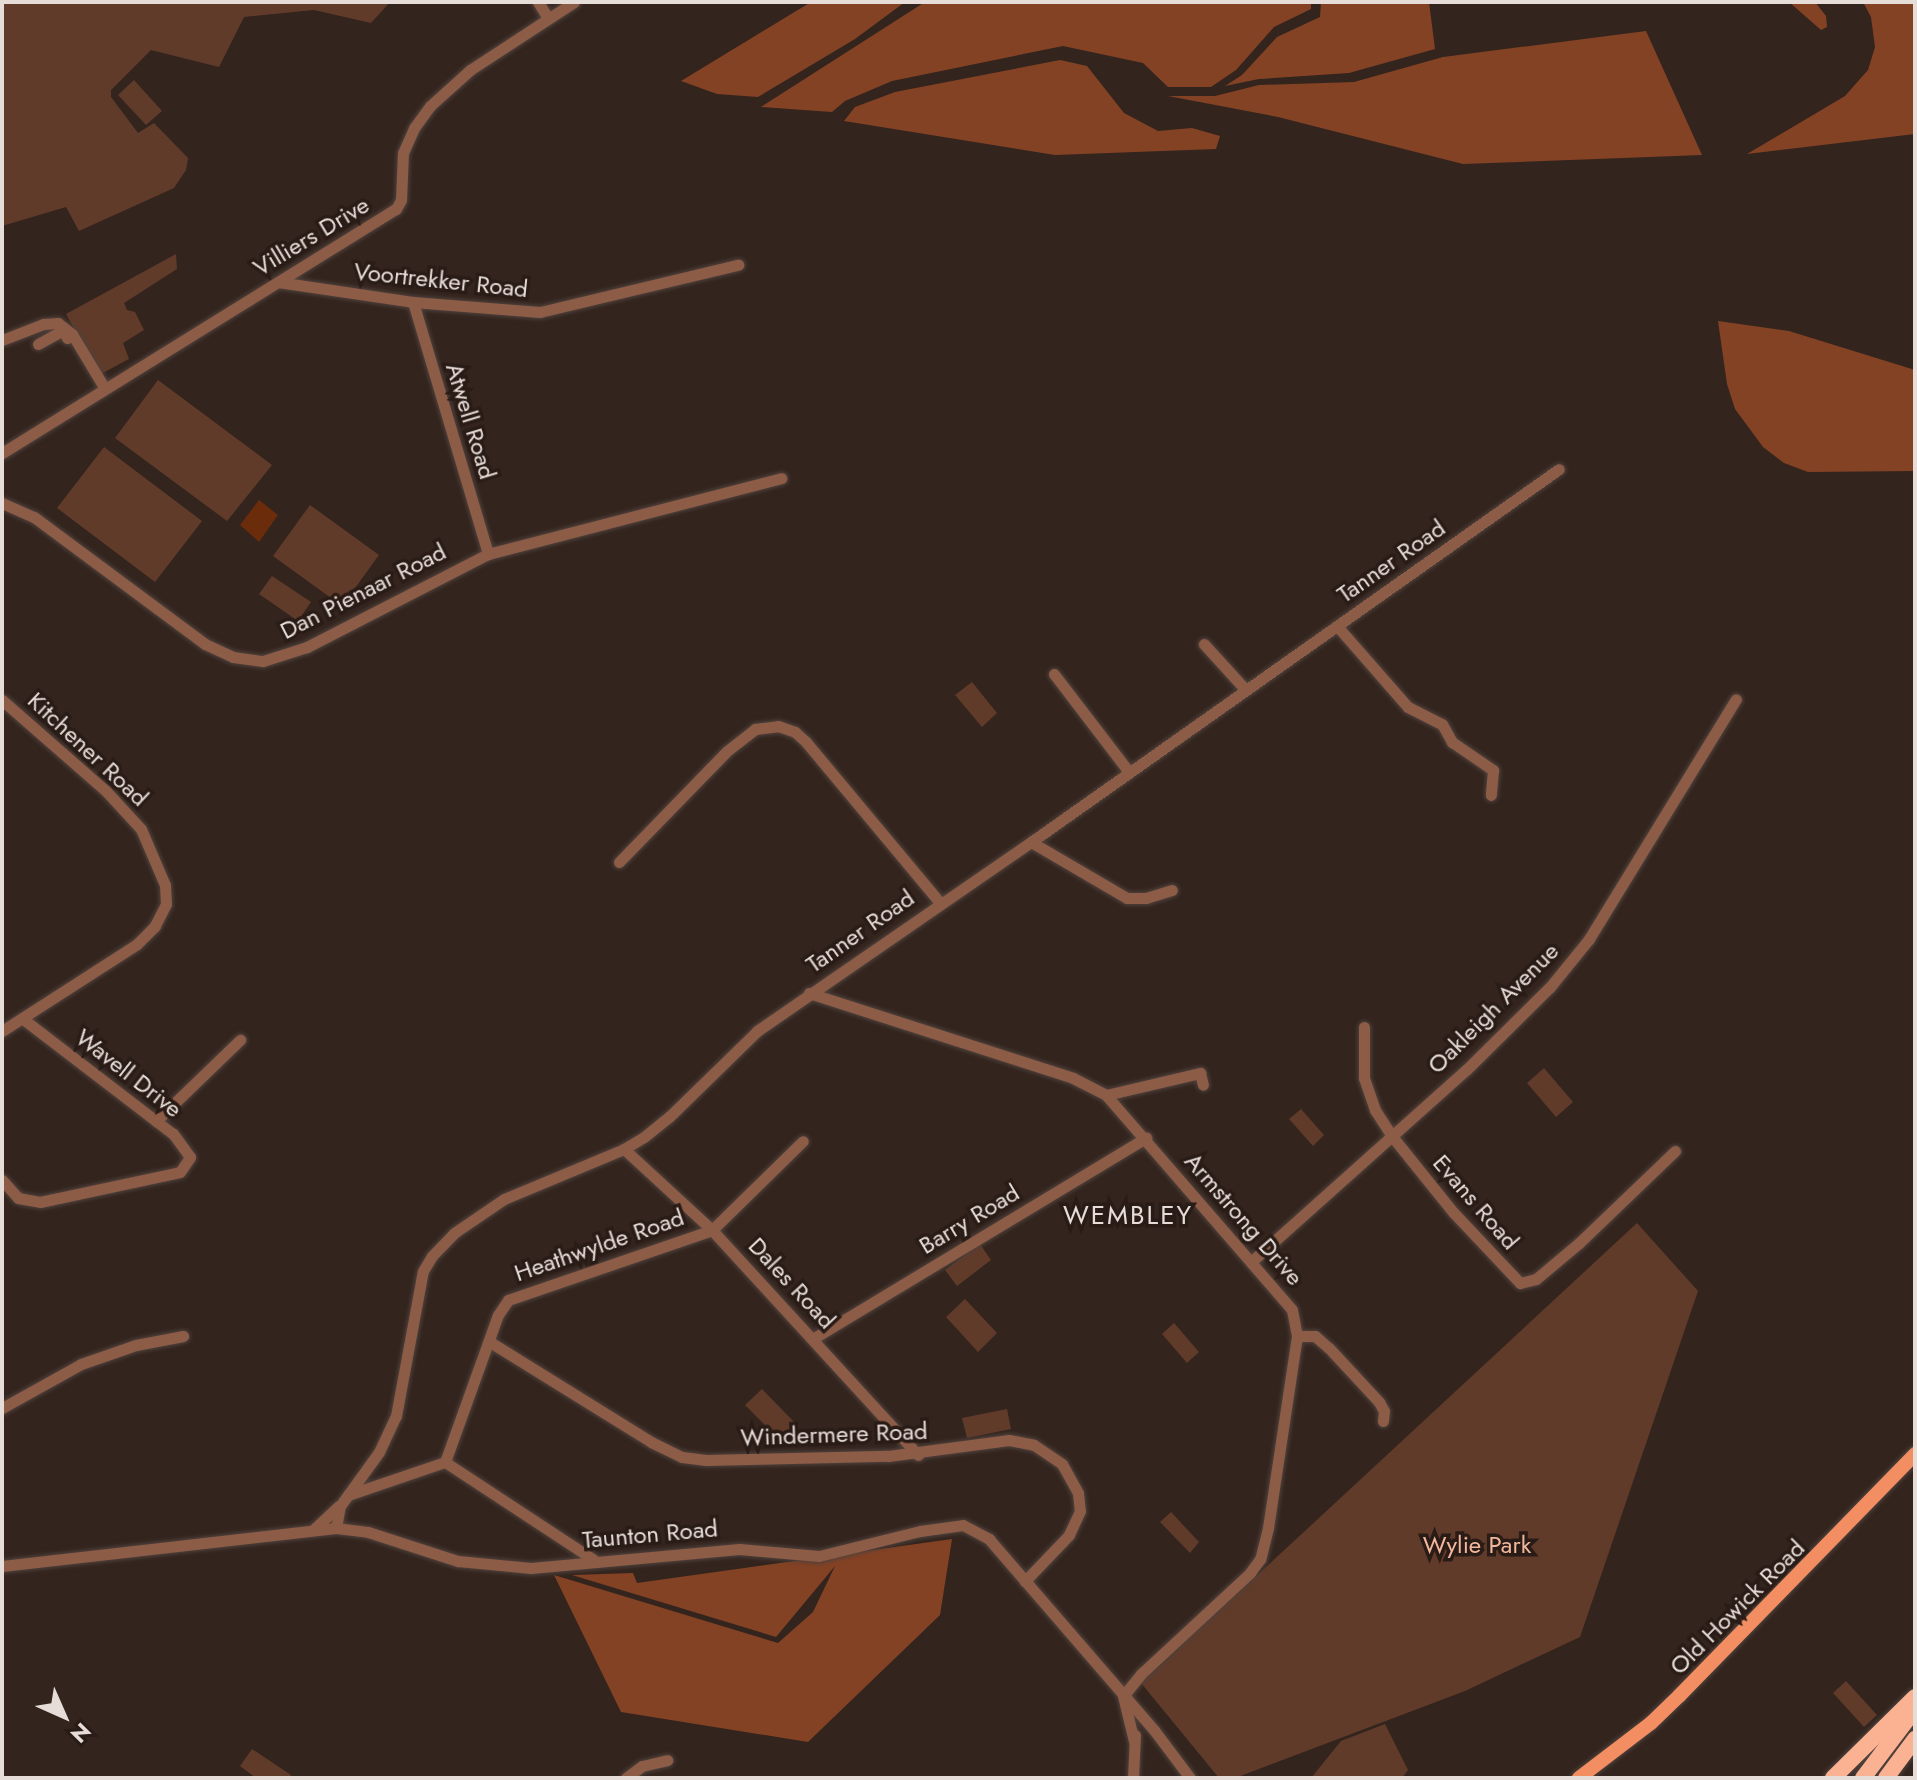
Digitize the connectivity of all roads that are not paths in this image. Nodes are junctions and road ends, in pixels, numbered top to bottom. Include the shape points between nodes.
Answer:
1 (538, 2) edge
2 (574, 2) edge
3 (548, 18) junction
4 (738, 265) dead end
5 (278, 282) junction
6 (413, 302) junction
7 (2, 340) edge
8 (38, 344) dead end
9 (101, 389) junction
10 (2, 453) edge
11 (1559, 469) dead end
12 (781, 478) dead end
13 (2, 503) edge
14 (488, 554) junction
15 (1337, 626) junction
16 (1204, 644) dead end
17 (1054, 674) dead end
18 (1245, 689) junction
19 (1736, 699) dead end
20 (2, 700) edge
21 (1129, 772) junction
22 (1491, 795) dead end
23 (1031, 842) junction
24 (619, 862) dead end
25 (1172, 890) dead end
26 (940, 903) junction
27 (809, 993) junction
28 (22, 1018) junction
29 (1364, 1027) dead end
30 (2, 1031) edge
31 (240, 1040) dead end
32 (1203, 1085) dead end
33 (1106, 1095) junction
34 (156, 1121) junction
35 (1391, 1135) junction
36 (1146, 1138) junction
37 (803, 1141) dead end
38 (624, 1149) junction
39 (1675, 1151) dead end
40 (2, 1180) edge
41 (712, 1230) junction
42 (1251, 1262) junction
43 (183, 1336) dead end
44 (1297, 1336) junction
45 (814, 1338) junction
46 (490, 1342) junction
47 (2, 1408) edge
48 (1383, 1421) dead end
49 (1915, 1454) edge
50 (918, 1455) junction
51 (445, 1462) junction
52 (347, 1495) junction
53 (340, 1506) junction
54 (336, 1528) junction
55 (313, 1530) junction
56 (594, 1560) junction
57 (2, 1566) edge
58 (1025, 1581) junction
59 (1123, 1696) junction
60 (1915, 1697) edge
61 (1915, 1710) edge
62 (1141, 1715) junction
63 (1915, 1739) edge
64 (1134, 1741) junction
65 (667, 1760) dead end
66 (626, 1778) edge
67 (1133, 1778) edge
68 (1190, 1778) edge
69 (1579, 1778) edge
70 (1833, 1778) edge
71 (1863, 1778) edge
72 (1886, 1778) edge

1 - 3 street
2 - 3 street, Villiers Drive
3 - 5 street, Villiers Drive via 470,70 423,114 403,153 396,209
4 - 6 street, Voortrekker Road via 540,312
5 - 6 street, Voortrekker Road
5 - 9 street, Villiers Drive
6 - 14 street, Atwell Road
7 - 9 street via 58,323 72,334
8 - 9 street via 63,330
9 - 10 street, Villiers Drive
11 - 15 street, Tanner Road
12 - 14 street, Dan Pienaar Road
13 - 14 street, Dan Pienaar Road via 34,517 205,644 247,660 278,658 307,647
15 - 18 street, Tanner Road
15 - 22 street via 1408,707 1442,724 1452,742 1493,770
16 - 18 street
17 - 21 street
18 - 21 street, Tanner Road
19 - 35 street, Oakleigh Avenue via 1577,956 1515,1024
20 - 28 street, Kitchener Road via 125,809 147,840 165,885 161,917 137,944
21 - 23 street, Tanner Road
23 - 25 street via 1127,898
23 - 26 street, Tanner Road
24 - 26 street via 727,751 755,729 778,726 806,742
26 - 27 street, Tanner Road
27 - 33 street, Armstrong Drive via 1073,1078
27 - 38 street, Tanner Road via 746,1039 669,1117
28 - 30 street, Kitchener Road
28 - 34 street, Wavell Drive
29 - 35 street, Evans Road via 1364,1078
31 - 34 street
32 - 33 street via 1200,1073
33 - 36 street, Armstrong Drive
34 - 40 street, Wavell Drive via 188,1151 189,1162 180,1172 40,1202 18,1198
35 - 39 street, Evans Road via 1453,1212 1524,1284 1536,1279
35 - 42 street, Oakleigh Avenue
36 - 42 street, Armstrong Drive
36 - 45 street, Barry Road
37 - 41 street, Heathwylde Road
38 - 41 street, Dales Road
38 - 52 street, Tanner Road via 504,1199 468,1222 432,1256 418,1285 396,1416 379,1452
41 - 45 street, Dales Road
41 - 46 street, Heathwylde Road via 511,1298 502,1307
42 - 44 street, Armstrong Drive via 1292,1310
43 - 47 street via 81,1364
44 - 48 street via 1315,1336 1329,1348 1379,1402
44 - 59 street, Armstrong Drive via 1260,1559
45 - 50 street, Dales Road
46 - 50 street, Windermere Road via 682,1457
46 - 51 street, Heathwylde Road
49 - 69 main road, Old Howick Road via 1689,1687
50 - 58 street, Windermere Road via 1009,1440 1034,1445 1062,1464 1078,1493 1080,1511 1058,1550
51 - 52 street
51 - 56 street
52 - 53 street, Tanner Road
53 - 54 street, Tanner Road
53 - 55 street
54 - 55 street, Taunton Road
54 - 56 street, Taunton Road via 368,1532 429,1555 480,1565 531,1568
55 - 57 street, Taunton Road
56 - 58 street, Taunton Road via 739,1549 819,1556 963,1525 989,1539
58 - 59 street, Taunton Road
59 - 62 street, Taunton Road
59 - 64 street
60 - 70 highway
61 - 71 highway
62 - 64 street
62 - 68 street, Taunton Road
63 - 72 highway
64 - 67 street
65 - 66 street via 642,1766

